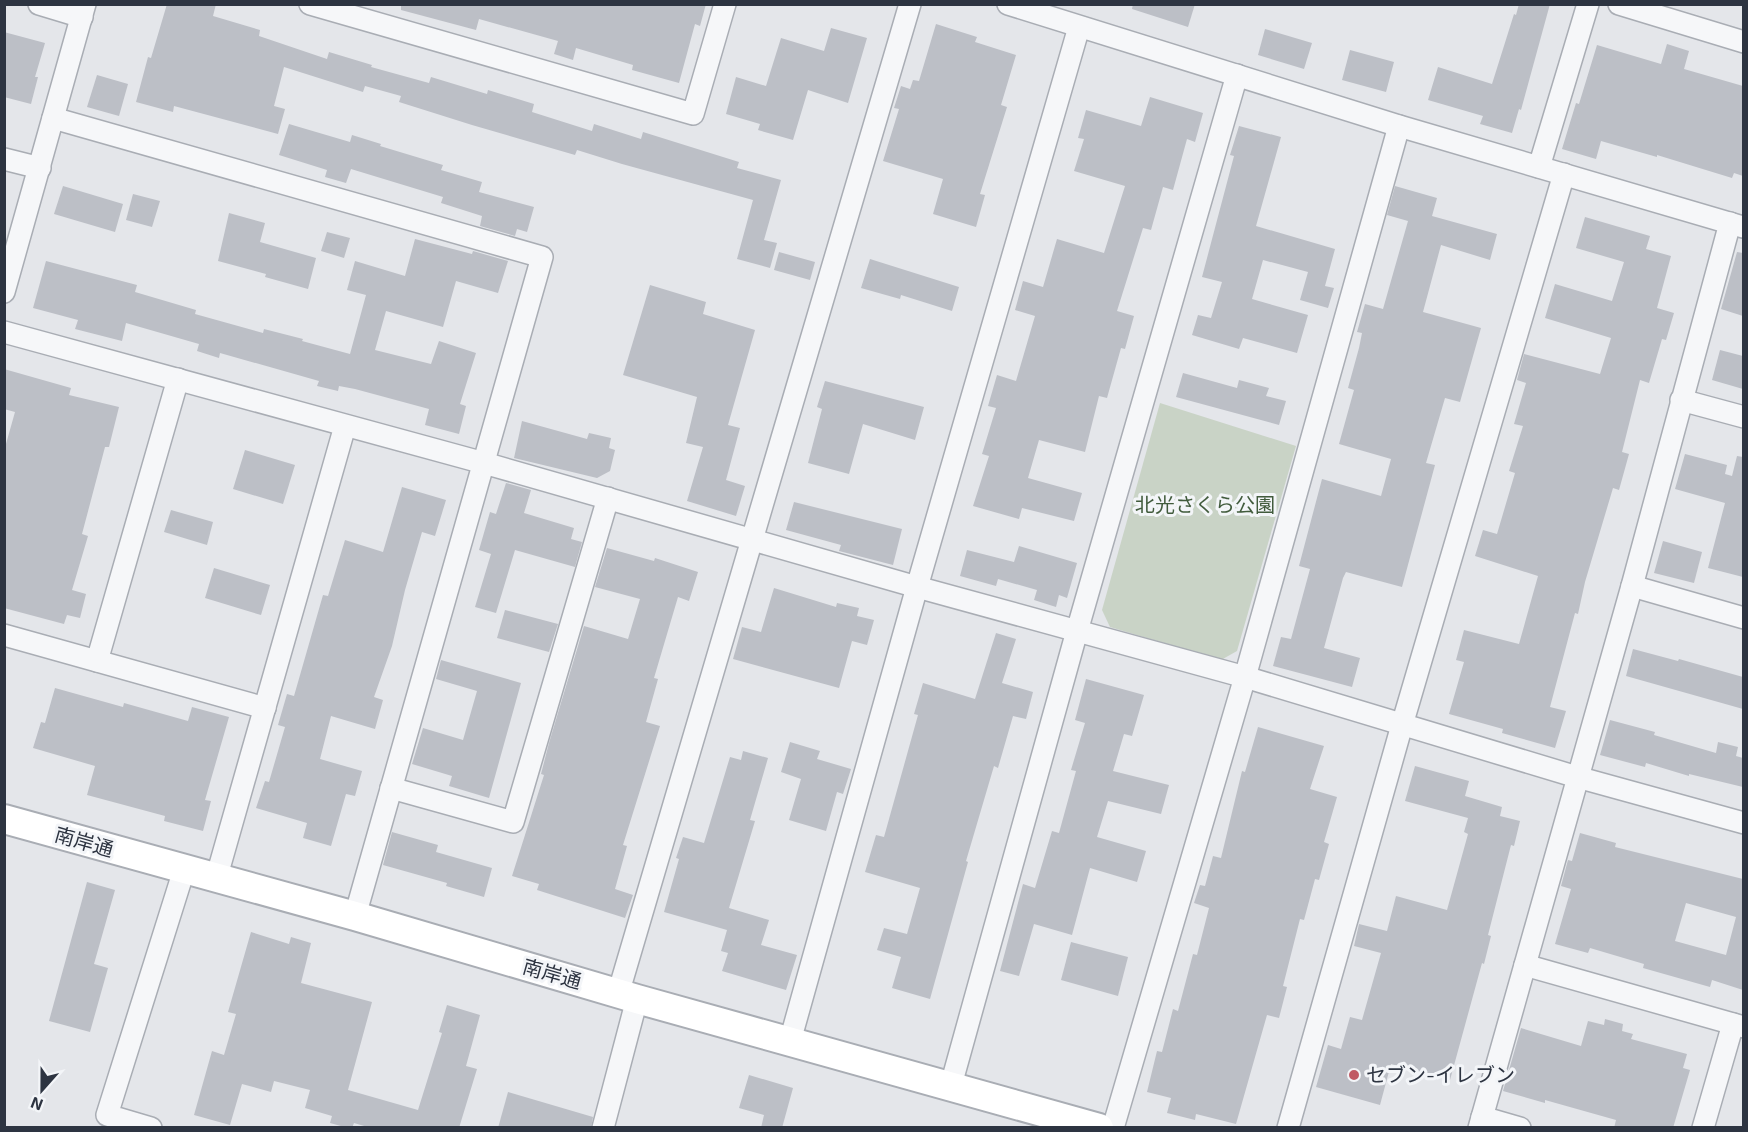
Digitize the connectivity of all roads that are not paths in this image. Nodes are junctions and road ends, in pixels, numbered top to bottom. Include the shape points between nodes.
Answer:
1 (39, 4) edge
2 (310, 4) edge
3 (725, 4) edge
4 (910, 4) edge
5 (1008, 4) edge
6 (1588, 4) edge
7 (1619, 4) edge
8 (84, 11) edge
9 (1078, 27) junction
10 (1743, 42) edge
11 (1237, 75) junction
12 (53, 118) junction
13 (1399, 126) junction
14 (4, 159) edge
15 (1539, 167) junction
16 (40, 168) junction
17 (1564, 174) junction
18 (1737, 225) edge
19 (4, 292) edge
20 (4, 332) edge
21 (178, 379) junction
22 (1682, 400) junction
23 (1743, 417) edge
24 (345, 426) junction
25 (484, 463) junction
26 (608, 498) junction
27 (753, 540) junction
28 (1632, 586) junction
29 (917, 587) junction
30 (1743, 618) edge
31 (1077, 631) junction
32 (4, 635) edge
33 (97, 661) junction
34 (1245, 677) junction
35 (265, 708) junction
36 (1402, 725) junction
37 (1577, 777) junction
38 (391, 788) junction
39 (4, 819) edge
40 (1743, 823) edge
41 (184, 870) junction
42 (216, 879) junction
43 (355, 916) junction
44 (1525, 965) junction
45 (627, 997) junction
46 (1738, 1025) edge
47 (790, 1041) junction
48 (951, 1085) junction
49 (1480, 1122) edge
50 (1097, 1127) edge
51 (151, 1128) edge
52 (603, 1128) edge
53 (1288, 1128) edge
54 (1520, 1128) edge
55 (1703, 1128) edge

1 - 8 street
2 - 3 street via 693,114
4 - 27 street
5 - 9 street
6 - 15 street
7 - 10 street
8 - 12 street
9 - 11 street
9 - 29 street
11 - 13 street
11 - 31 street
12 - 16 street
12 - 25 street via 542,257
13 - 15 street
13 - 34 street
14 - 16 street
15 - 17 street
16 - 19 street
17 - 18 street
17 - 36 street
18 - 22 street
20 - 21 street
21 - 24 street
21 - 33 street
22 - 23 street
22 - 28 street
24 - 25 street
24 - 35 street
25 - 26 street
25 - 38 street
26 - 27 street
26 - 38 street via 513,822
27 - 29 street
27 - 45 street
28 - 30 street
28 - 37 street
29 - 31 street
29 - 47 street
31 - 34 street
31 - 48 street
32 - 33 street
33 - 35 street
34 - 36 street
34 - 50 street
35 - 42 street
36 - 37 street
36 - 53 street
37 - 40 street
37 - 44 street
38 - 43 street
39 - 41 main road, 南岸通
41 - 42 main road, 南岸通
41 - 51 street via 107,1115
42 - 43 main road, 南岸通
43 - 45 main road, 南岸通
44 - 46 street
44 - 49 street
45 - 47 main road, 南岸通
45 - 52 street
46 - 55 street
47 - 48 main road, 南岸通
48 - 50 main road, 南岸通
49 - 54 street

